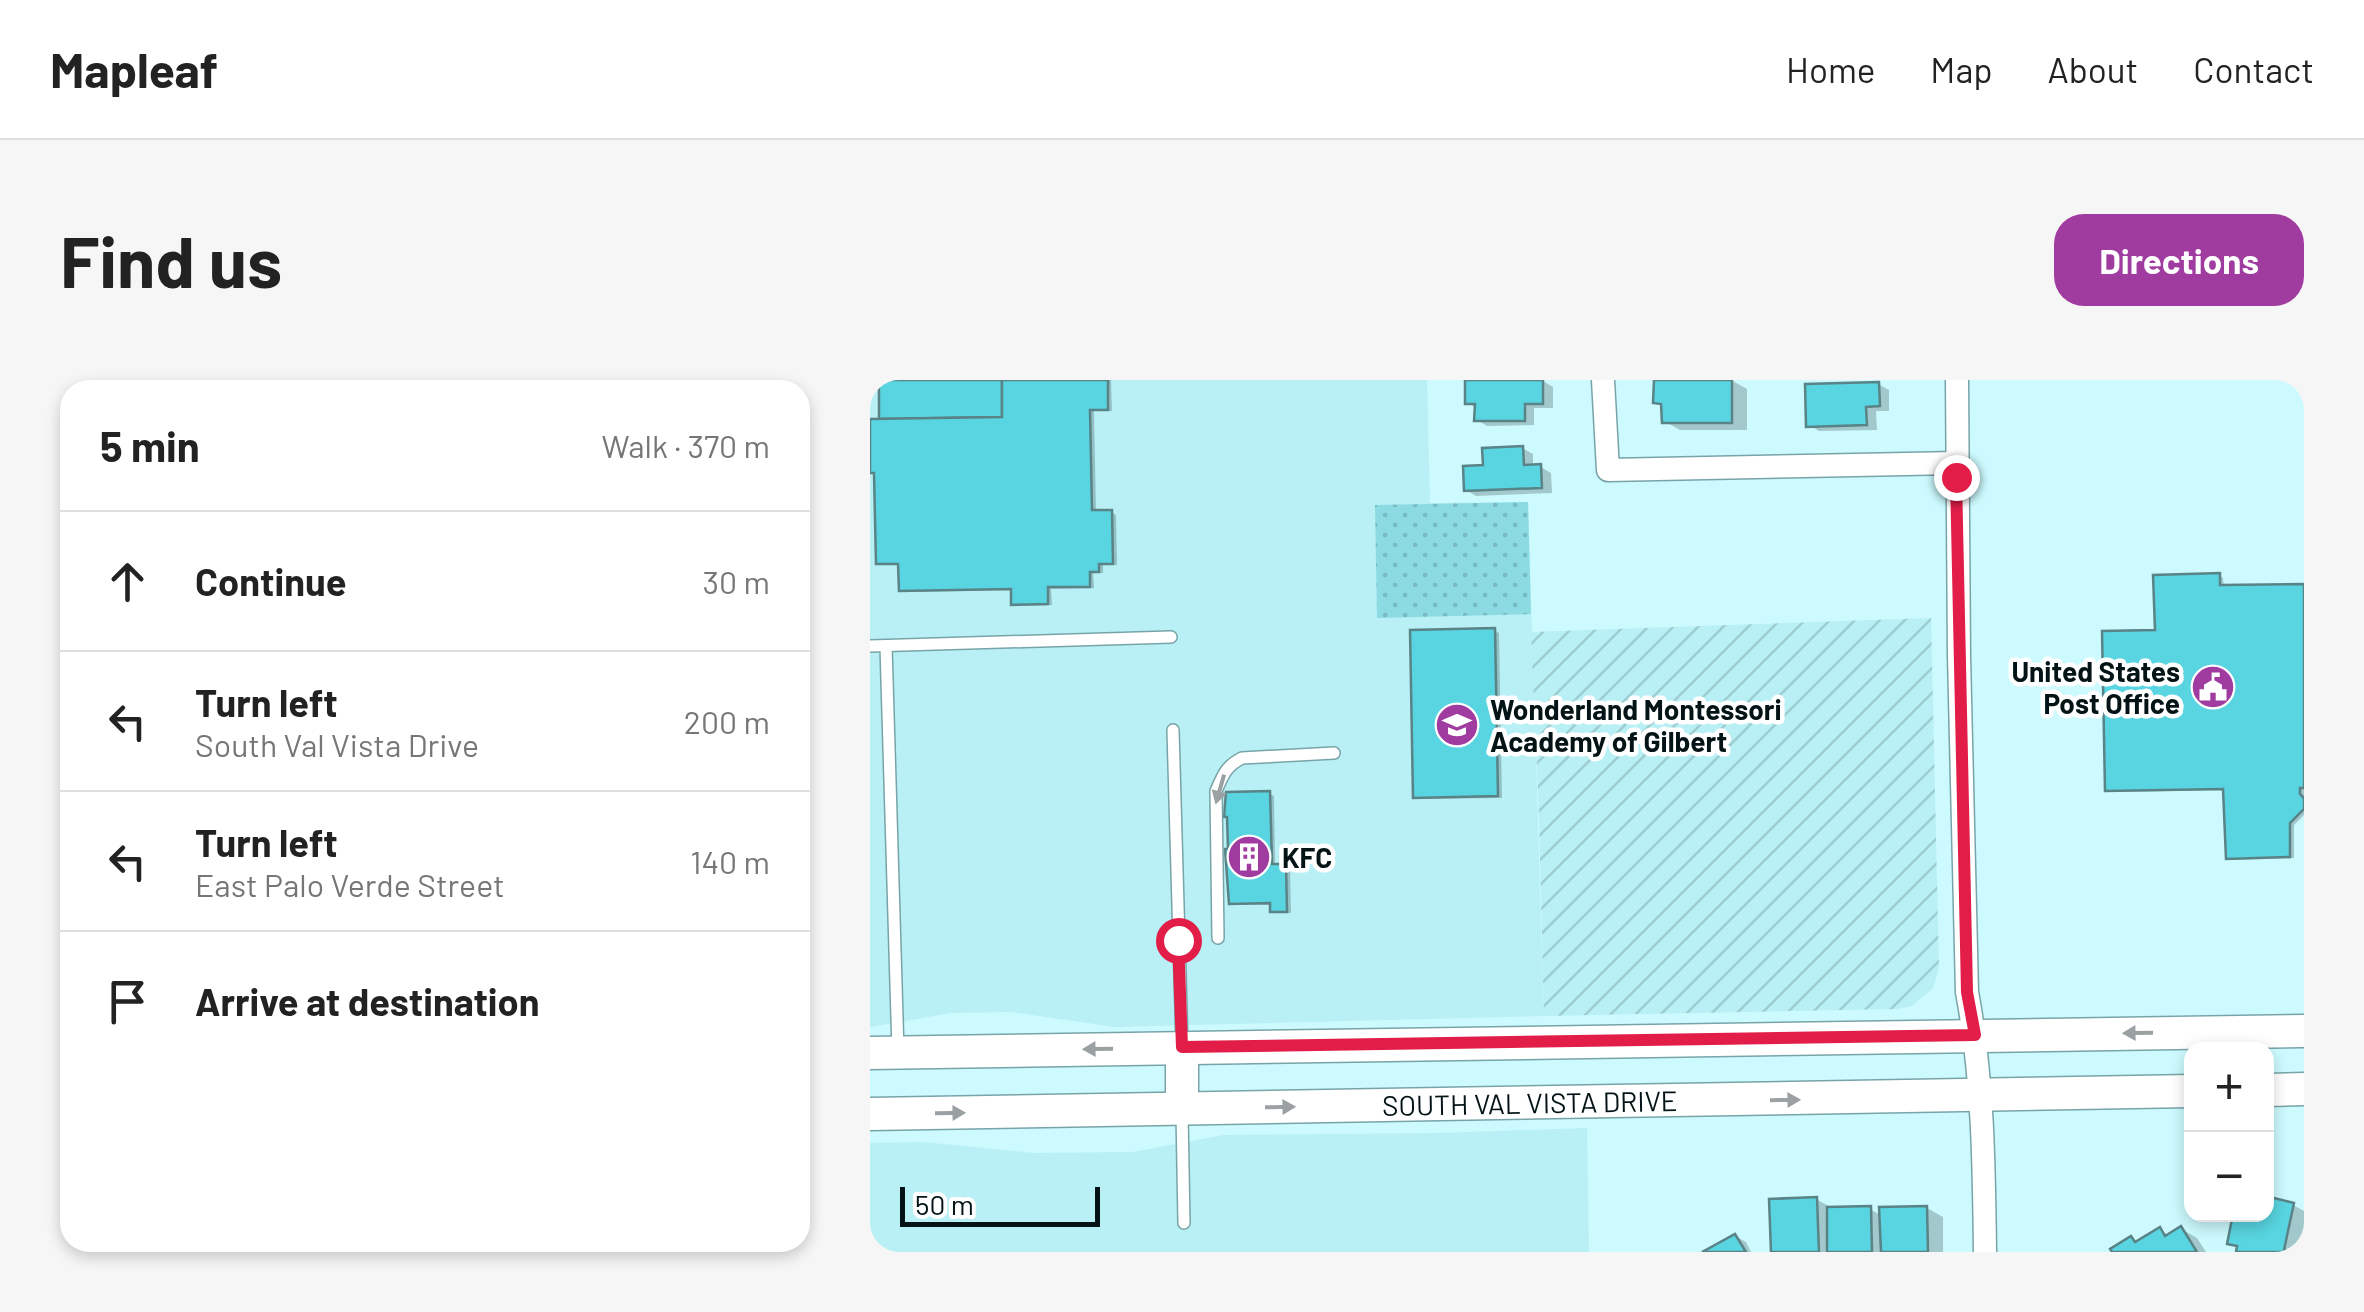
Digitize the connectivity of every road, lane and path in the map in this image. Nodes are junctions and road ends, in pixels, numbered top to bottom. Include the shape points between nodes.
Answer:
1 (1603, 380) edge
2 (1957, 380) edge
3 (1957, 463) junction
4 (1171, 637) dead end
5 (870, 646) edge
6 (886, 646) junction
7 (1173, 730) dead end
8 (1334, 753) dead end
9 (1218, 938) dead end
10 (2304, 1031) edge
11 (1975, 1035) junction
12 (1182, 1047) junction
13 (884, 1052) edge
14 (2304, 1089) edge
15 (2274, 1090) edge
16 (2184, 1091) edge
17 (1980, 1096) junction
18 (1182, 1109) junction
19 (870, 1114) edge
20 (1184, 1224) dead end
21 (1985, 1252) edge

1 - 3 street via 1608,470
2 - 3 street
3 - 11 street via 1967,992
4 - 6 lane
5 - 6 lane
6 - 13 lane
7 - 12 lane
8 -> 9 lane via 1242,758 1224,773 1216,790
10 -> 11 main road
11 - 12 main road
11 - 17 street
12 -> 13 main road
12 - 18 main road
14 - 15 main road
16 - 17 main road, SOUTH VAL VISTA DRIVE
18 -> 17 main road, SOUTH VAL VISTA DRIVE
17 - 21 street
19 -> 18 main road, SOUTH VAL VISTA DRIVE
18 - 20 lane

